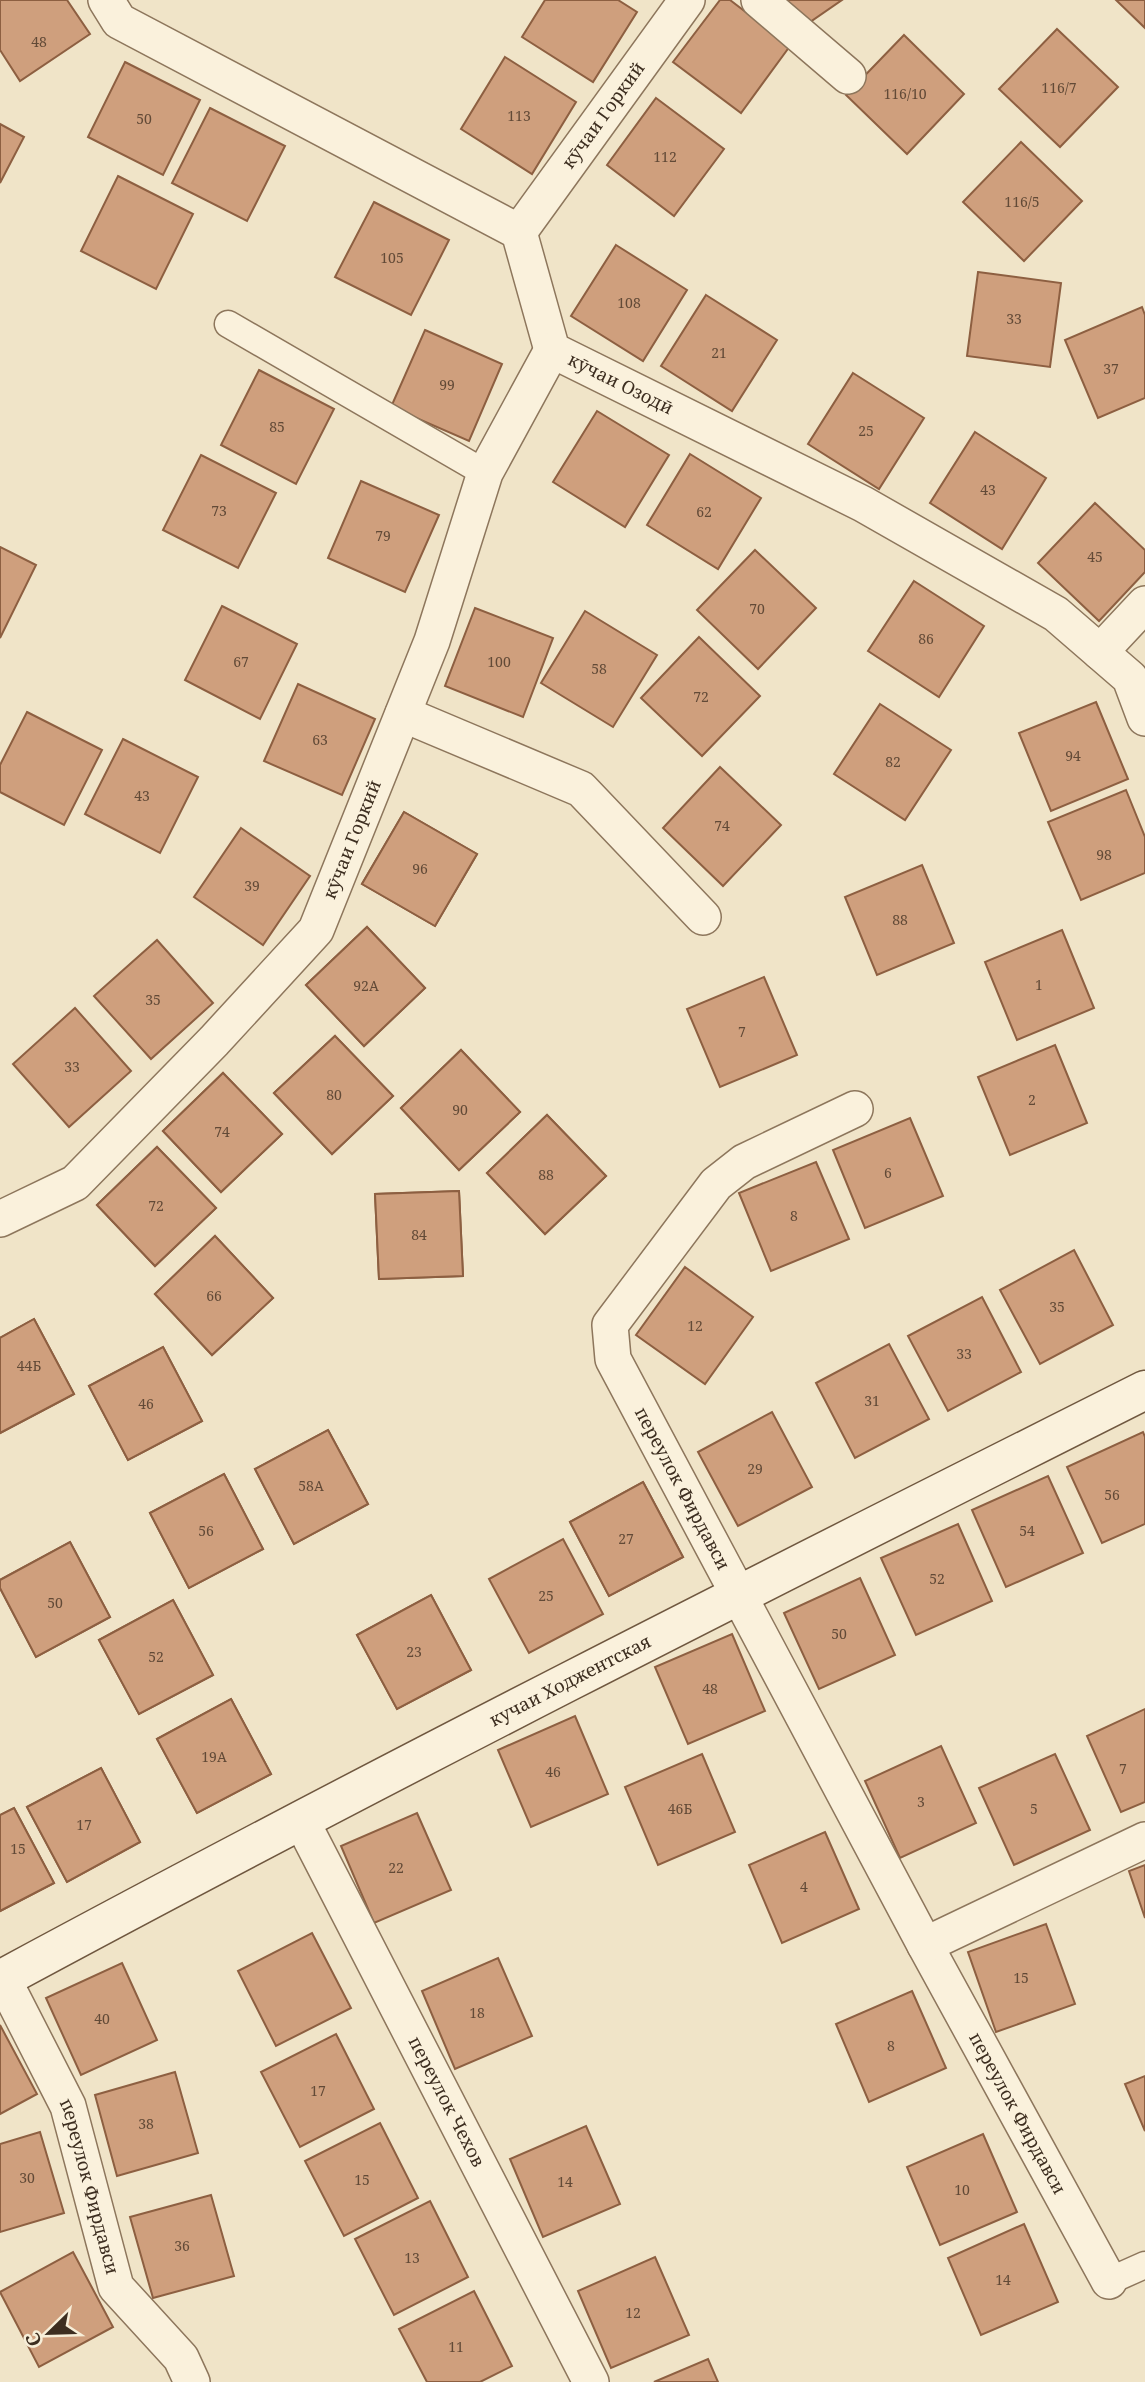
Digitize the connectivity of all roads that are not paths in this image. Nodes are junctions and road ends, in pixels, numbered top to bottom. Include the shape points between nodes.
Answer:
1 (106, 0) edge
2 (687, 0) edge
3 (759, 0) edge
4 (848, 76) dead end
5 (519, 232) junction
6 (228, 324) dead end
7 (552, 350) junction
8 (485, 473) junction
9 (1145, 604) edge
10 (1100, 652) junction
11 (403, 714) junction
12 (1145, 718) edge
13 (703, 917) dead end
14 (855, 1109) dead end
15 (0, 1219) edge
16 (1145, 1390) edge
17 (738, 1595) junction
18 (301, 1820) junction
19 (1145, 1840) edge
20 (925, 1945) junction
21 (1, 1979) edge
22 (1145, 2265) edge
23 (1110, 2281) joint
24 (192, 2382) edge
25 (591, 2382) edge

1 - 5 street via 120,21
2 - 5 street, кӯчаи Горкий
3 - 4 street
5 - 7 street, кӯчаи Озодӣ
6 - 8 street
7 - 8 street, кӯчаи Горкий
7 - 10 street, кӯчаи Озодӣ via 863,503 1056,614
8 - 11 street, кӯчаи Горкий via 432,641
9 - 10 street
10 - 12 street, кӯчаи Озодӣ via 1130,678
11 - 13 street via 581,789
11 - 15 street, кӯчаи Горкий via 317,930 75,1183
14 - 17 street, переулок Фирдавси via 744,1162 716,1184 610,1325 613,1359
16 - 17 main road, кучаи Ходжентская
17 - 18 main road, кучаи Ходжентская
17 - 20 street, переулок Фирдавси
18 - 21 main road, кучаи Ходжентская
18 - 25 street, переулок Чехов
19 - 20 street
20 - 23 street, переулок Фирдавси
21 - 24 street, переулок Фирдавси via 68,2106 117,2287 181,2358
22 - 23 street

